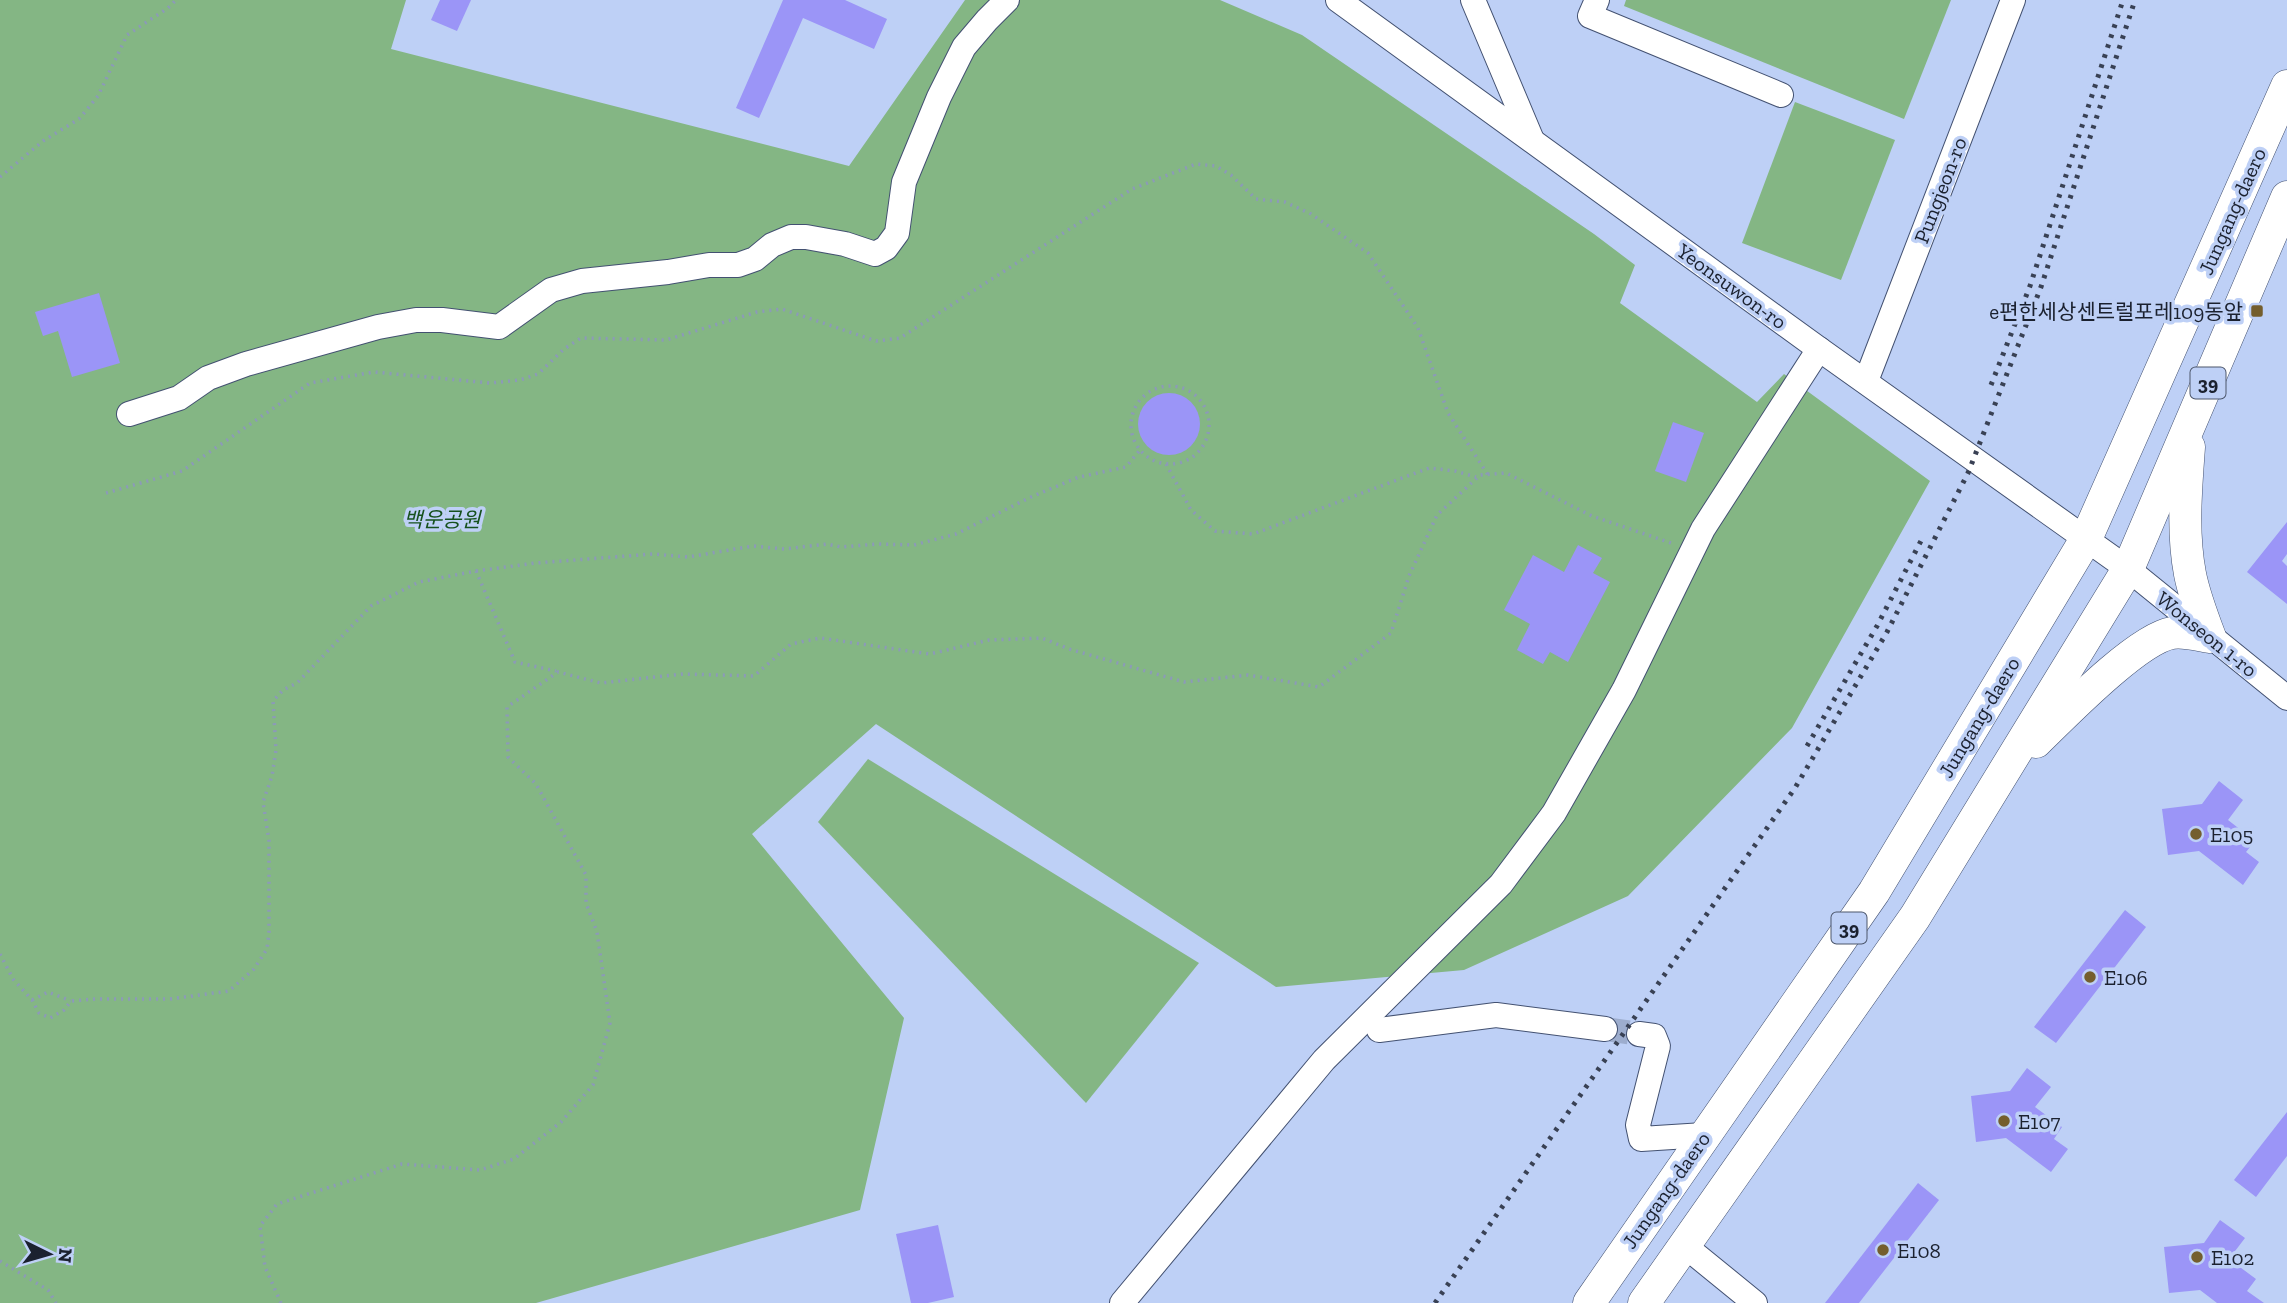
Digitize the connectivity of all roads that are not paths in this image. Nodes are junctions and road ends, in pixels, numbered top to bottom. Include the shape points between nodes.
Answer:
1 (1007, 0) edge
2 (1338, 0) edge
3 (1472, 0) edge
4 (1597, 0) edge
5 (2013, 0) edge
6 (2287, 86) edge
7 (1782, 95) dead end
8 (1532, 140) junction
9 (2287, 197) edge
10 (1819, 349) junction
11 (1866, 381) junction
12 (129, 414) dead end
13 (2190, 424) junction
14 (2086, 539) junction
15 (2128, 569) junction
16 (2210, 637) junction
17 (2287, 698) edge
18 (2002, 775) junction
19 (1605, 1029) tunnel mouth
20 (1379, 1030) dead end
21 (1639, 1034) tunnel mouth
22 (1704, 1135) junction
23 (1685, 1246) junction
24 (1122, 1303) edge
25 (1589, 1303) edge
26 (1644, 1303) edge
27 (1755, 1303) edge

1 - 12 street via 964,47 904,182 897,233 875,254 845,244 791,237 738,265 582,281 551,290 499,327 443,320 377,327 246,364 208,378 179,398
2 - 8 street, Yeonsuwon-ro
3 - 8 street
4 - 7 street via 1590,16
5 - 11 street, Pungjeon-ro
6 - 14 main road, Jungang-daero / 39
8 - 10 street, Yeonsuwon-ro
9 - 13 main road, 39
10 - 11 street, Yeonsuwon-ro
10 - 24 street via 1703,529 1624,691 1560,802 1501,884 1324,1060
11 - 14 street, Yeonsuwon-ro
13 - 15 main road, 39
13 - 16 main road via 2185,513 2188,555 2197,603
14 - 15 street, Yeonsuwon-ro
14 - 22 main road, Jungang-daero / 39 via 1874,892
15 - 16 street, Wonseon 1-ro
15 - 18 main road, 39
16 - 17 street, Wonseon 1-ro
16 - 18 main road via 2172,632 2146,643
18 - 23 main road, 39 via 1915,917
19 - 20 street via 1496,1015
21 - 22 street via 1654,1036 1658,1046 1638,1125 1641,1139
22 - 25 main road, Jungang-daero / 39
23 - 26 main road, 39
23 - 27 street

